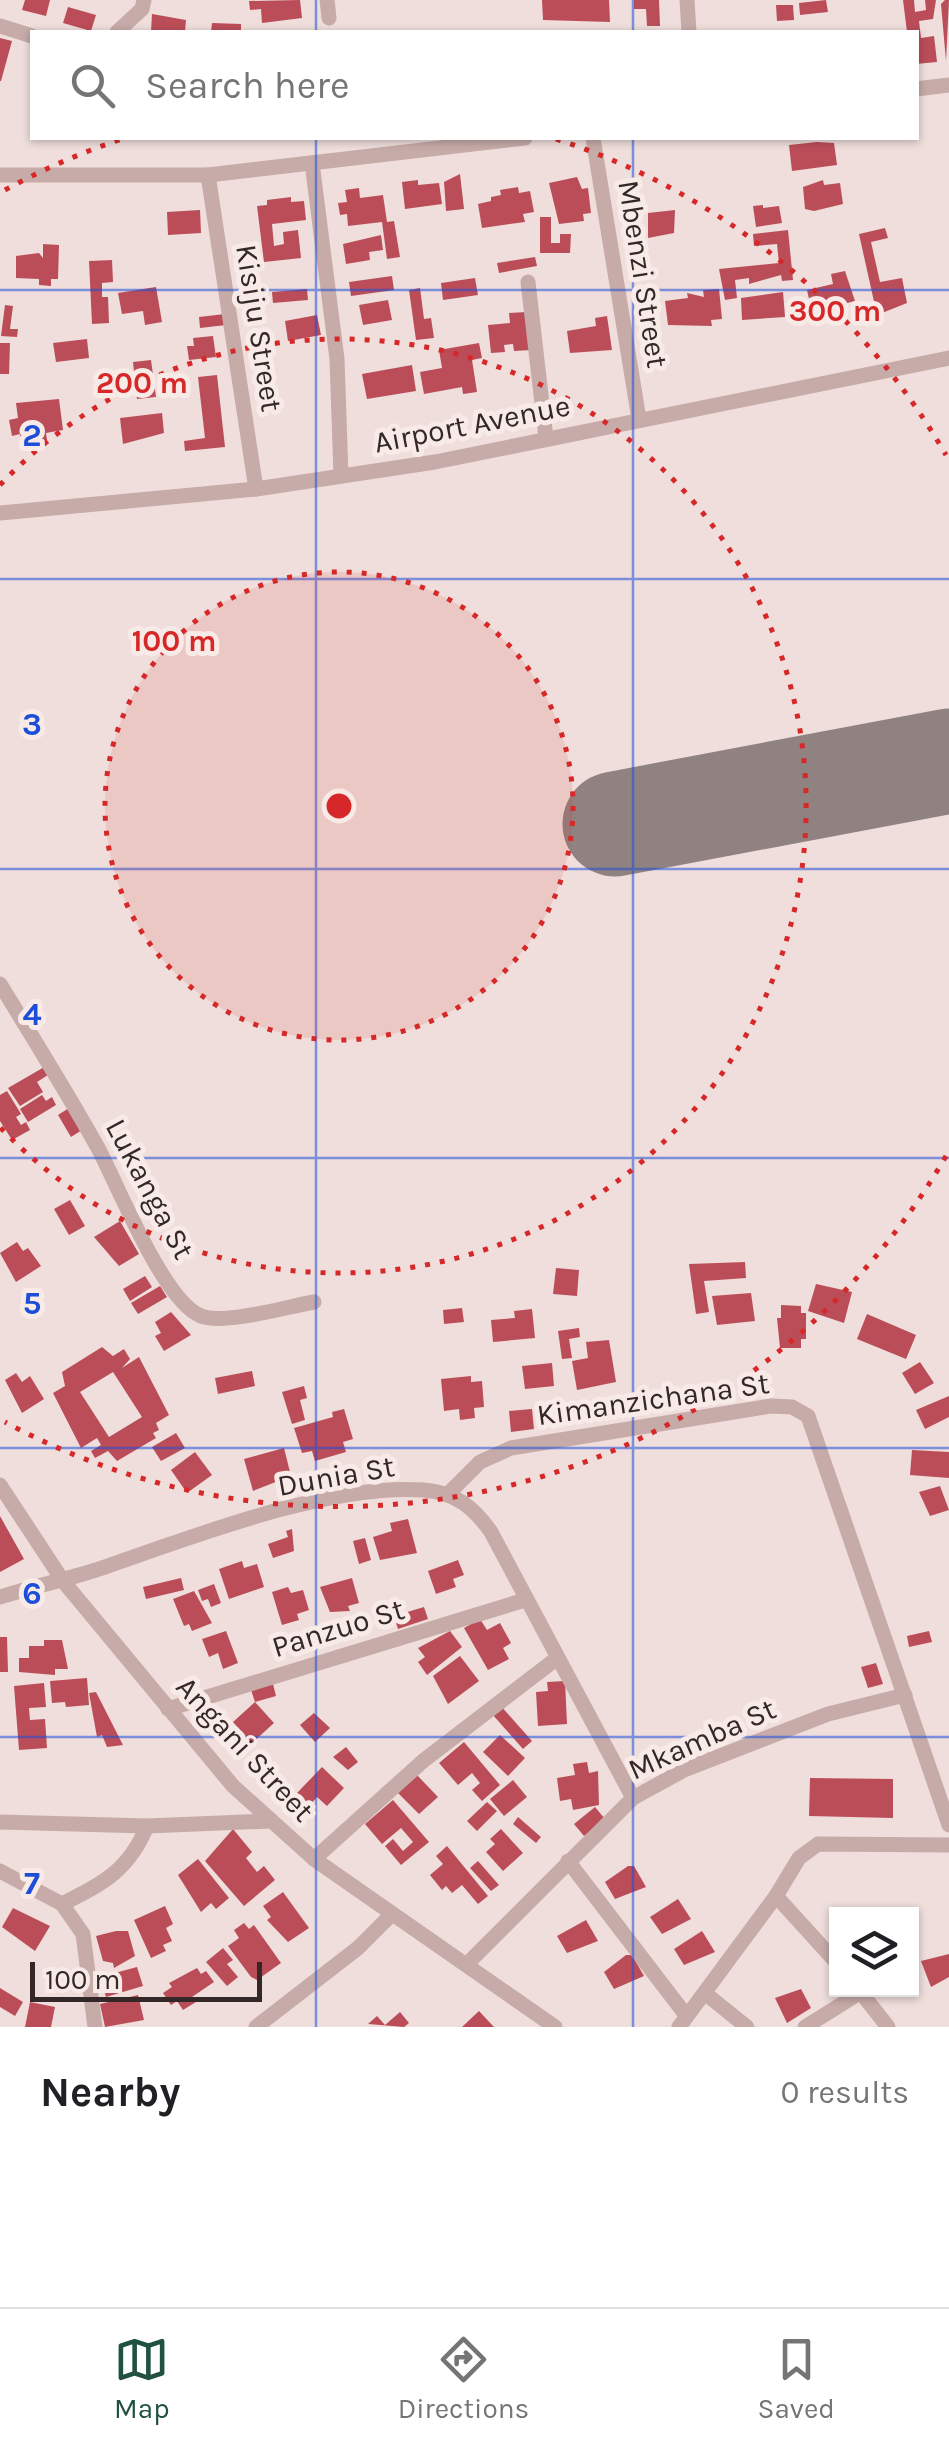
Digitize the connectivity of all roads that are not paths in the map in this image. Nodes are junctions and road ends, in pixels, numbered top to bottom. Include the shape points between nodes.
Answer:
1 (144, 0) edge
2 (327, 0) edge
3 (687, 0) edge
4 (329, 18) dead end
5 (0, 26) edge
6 (120, 30) edge
7 (689, 30) edge
8 (30, 35) edge
9 (949, 85) edge
10 (919, 89) edge
11 (508, 140) edge
12 (593, 140) edge
13 (312, 163) junction
14 (0, 175) edge
15 (208, 175) junction
16 (528, 282) dead end
17 (949, 358) edge
18 (639, 419) junction
19 (546, 438) junction
20 (341, 476) junction
21 (256, 490) junction
22 (0, 513) edge
23 (0, 984) edge
24 (314, 1302) dead end
25 (0, 1486) edge
26 (447, 1494) junction
27 (63, 1581) junction
28 (0, 1597) edge
29 (525, 1600) junction
30 (556, 1659) junction
31 (904, 1695) junction
32 (168, 1709) junction
33 (633, 1798) junction
34 (0, 1822) edge
35 (270, 1822) junction
36 (949, 1825) edge
37 (147, 1826) junction
38 (949, 1845) edge
39 (314, 1859) junction
40 (568, 1861) junction
41 (0, 1871) edge
42 (776, 1896) junction
43 (62, 1904) junction
44 (391, 1915) junction
45 (829, 1954) edge
46 (467, 1964) junction
47 (706, 1994) junction
48 (851, 1997) edge
49 (865, 1997) edge
50 (682, 2020) edge
51 (95, 2027) edge
52 (256, 2027) edge
53 (555, 2027) edge
54 (747, 2027) edge
55 (805, 2027) edge
56 (888, 2027) edge

1 - 6 street
2 - 4 street
3 - 7 street
5 - 8 street
9 - 10 street
11 - 13 street
12 - 18 street, Mbenzi Street
13 - 15 street
13 - 20 street via 338,358
14 - 15 street
15 - 21 street, Kisiju Street
16 - 19 street
17 - 18 street, Airport Avenue
18 - 19 street, Airport Avenue
19 - 20 street, Airport Avenue
20 - 21 street, Airport Avenue
21 - 22 street, Airport Avenue
23 - 24 street, Lukanga St via 99,1150 158,1266 186,1304 217,1319
25 - 27 street, Angani Street
26 - 27 street, Dunia St via 423,1490 276,1513
26 - 29 street via 472,1506
26 - 31 street, Kimanzichana St via 480,1462 510,1448 792,1407 808,1416
27 - 28 street, Dunia St
27 - 32 street, Angani Street
29 - 30 street
29 - 32 street, Panzuo St
30 - 33 street
30 - 39 street via 424,1761
31 - 33 street, Mkamba St via 828,1714 684,1770
31 - 36 street, Kimanzichana St
32 - 35 street, Angani Street
33 - 40 street, Mkamba St
34 - 37 street
35 - 37 street
35 - 39 street, Angani Street
37 - 43 street via 127,1866
38 - 42 street via 818,1844 799,1858
39 - 44 street, Angani Street
40 - 46 street, Mkamba St
40 - 50 street
41 - 43 street
42 - 45 street
42 - 47 street
43 - 51 street via 83,1934
44 - 46 street, Angani Street
44 - 52 street
46 - 53 street, Angani Street
47 - 50 street
47 - 54 street
48 - 55 street
49 - 56 street

